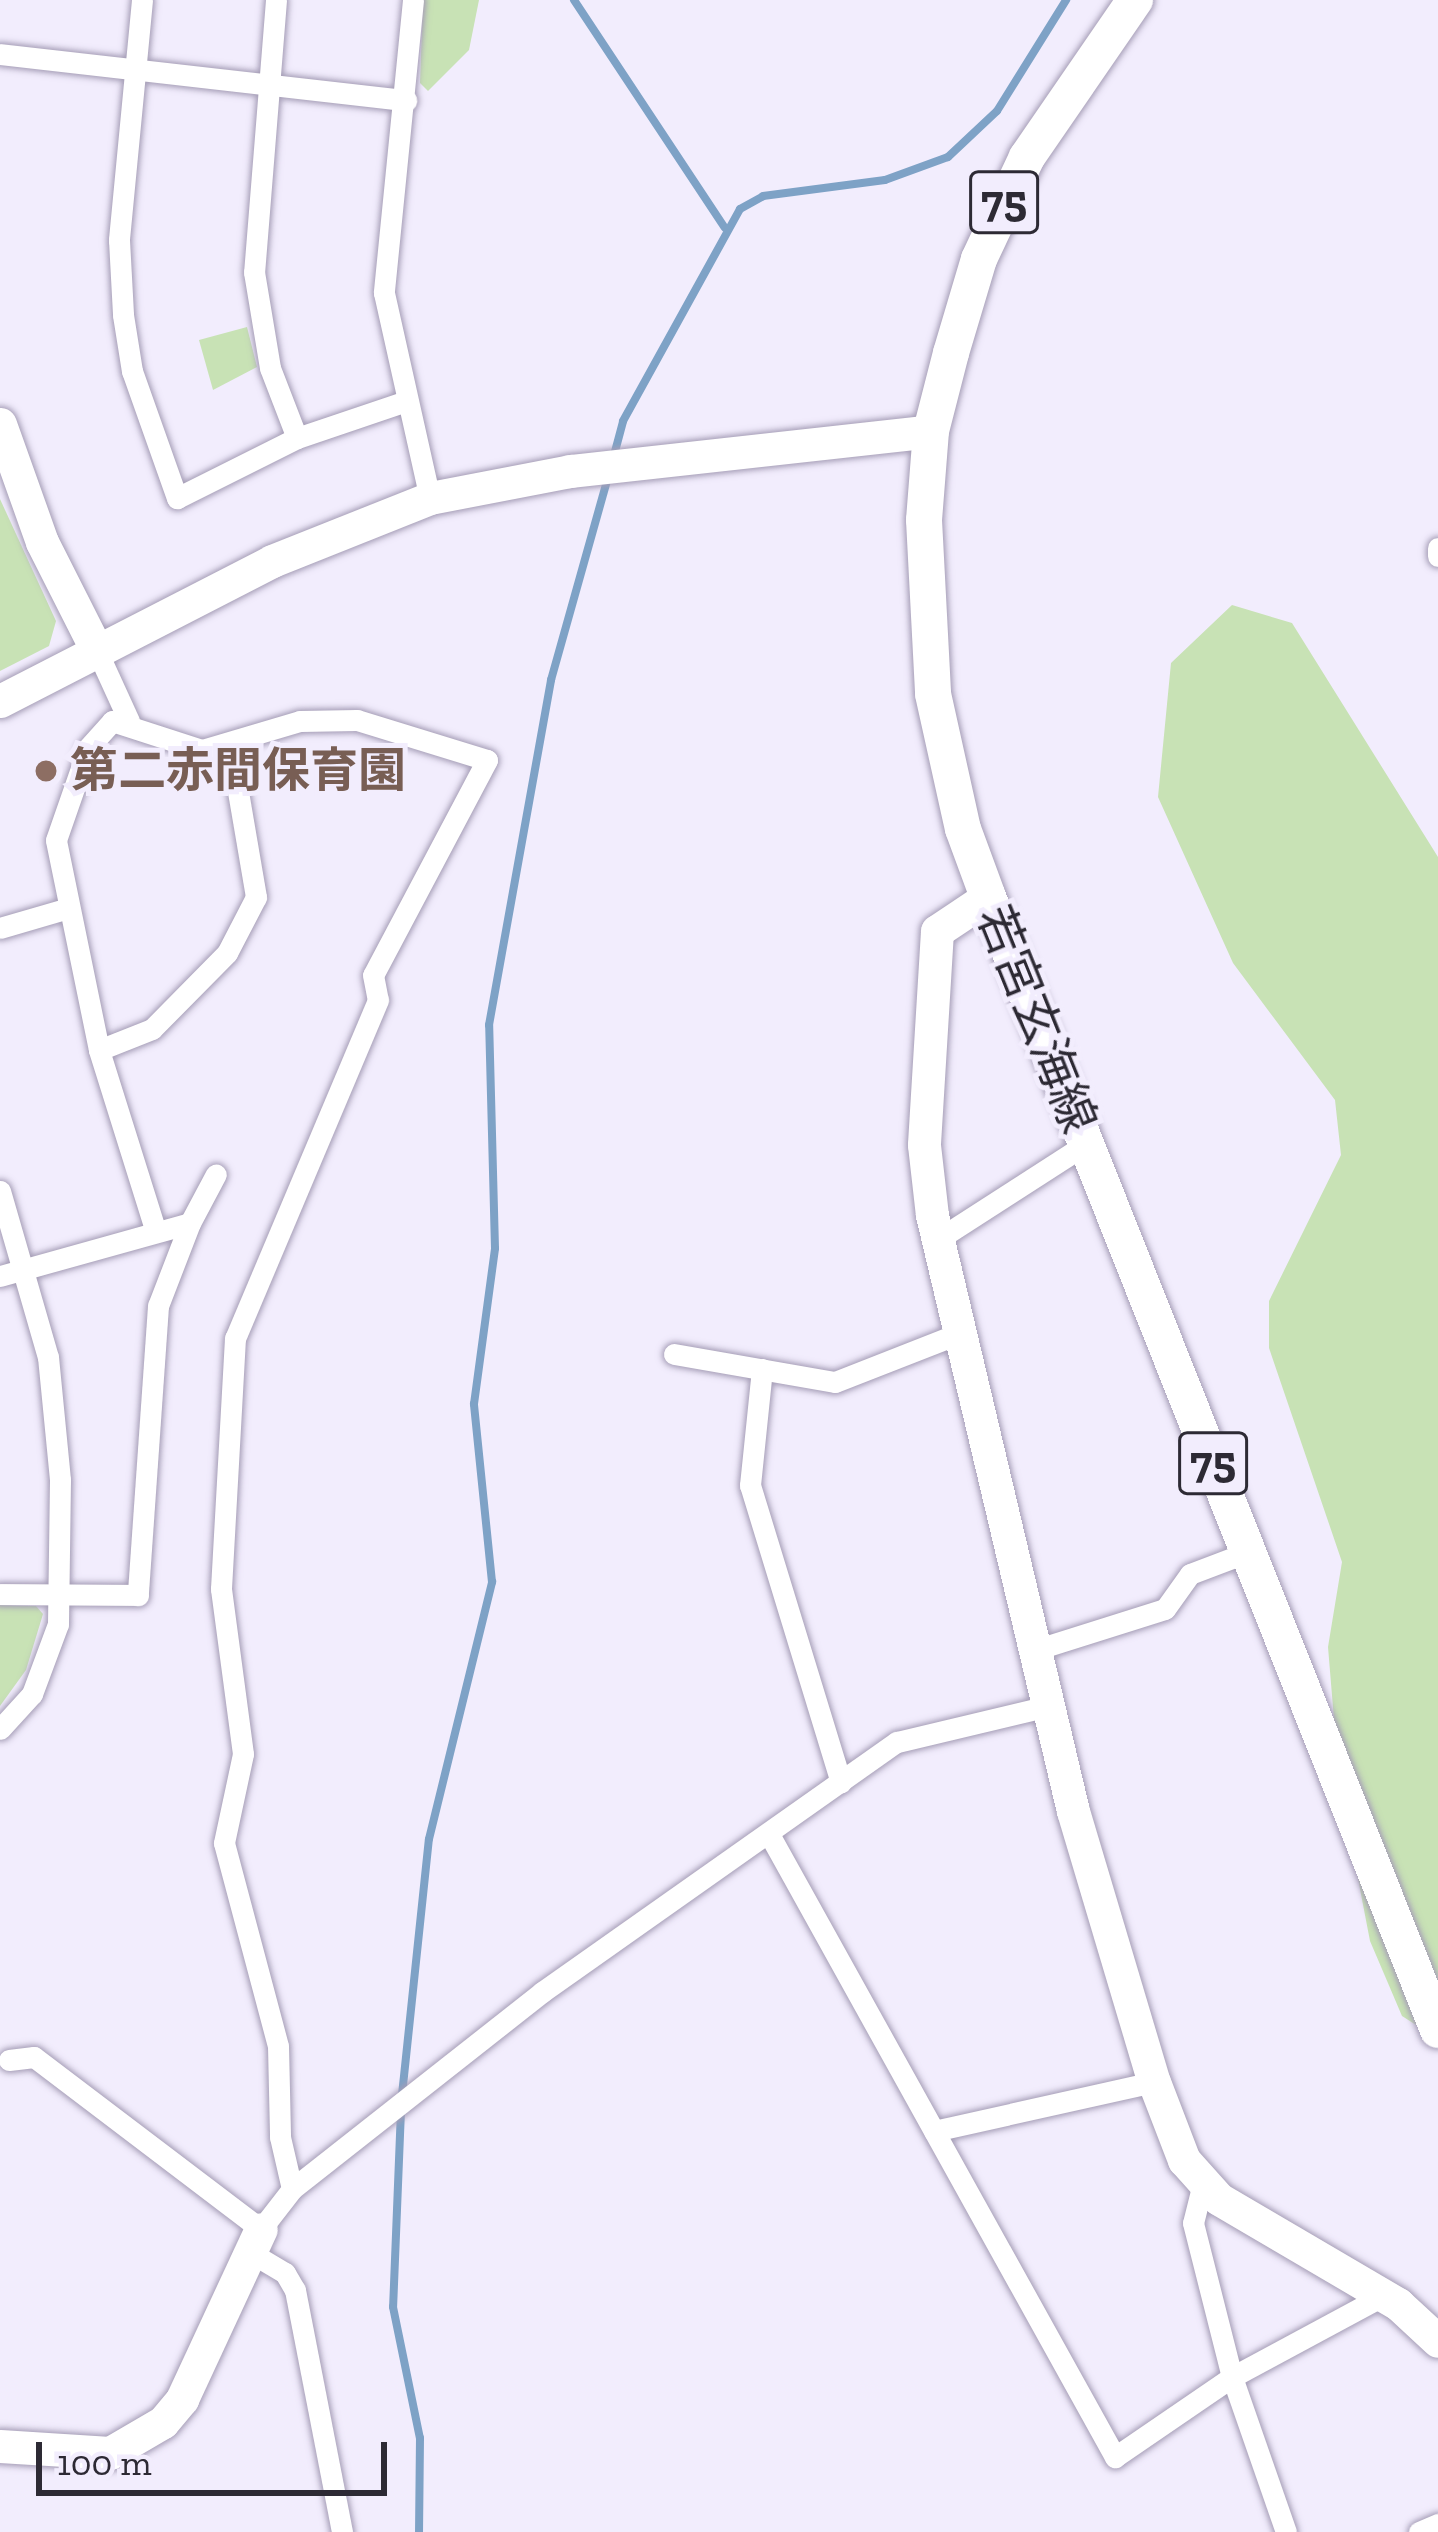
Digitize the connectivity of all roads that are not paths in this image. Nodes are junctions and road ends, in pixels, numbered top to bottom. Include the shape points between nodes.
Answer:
1 (142, 0) edge
2 (276, 0) edge
3 (412, 0) edge
4 (1135, 0) edge
5 (0, 54) edge
6 (138, 70) junction
7 (270, 86) junction
8 (406, 100) junction
9 (406, 400) junction
10 (0, 424) edge
11 (931, 431) junction
12 (297, 439) junction
13 (430, 498) junction
14 (97, 651) junction
15 (0, 701) edge
16 (129, 721) junction
17 (230, 745) junction
18 (988, 897) junction
19 (65, 909) junction
20 (0, 928) edge
21 (99, 1051) junction
22 (1086, 1144) junction
23 (216, 1174) dead end
24 (0, 1192) edge
25 (190, 1223) junction
26 (155, 1229) junction
27 (937, 1240) junction
28 (24, 1268) junction
29 (0, 1276) edge
30 (960, 1333) junction
31 (674, 1354) dead end
32 (762, 1369) junction
33 (1248, 1552) junction
34 (0, 1594) edge
35 (60, 1594) junction
36 (1038, 1649) junction
37 (1052, 1705) junction
38 (0, 1729) edge
39 (841, 1782) junction
40 (769, 1834) junction
41 (1438, 2030) edge
42 (9, 2060) dead end
43 (1154, 2082) junction
44 (934, 2131) junction
45 (1203, 2183) junction
46 (292, 2188) junction
47 (254, 2240) junction
48 (1384, 2294) junction
49 (1438, 2341) edge
50 (1232, 2377) junction
51 (0, 2446) edge
52 (1438, 2524) edge
53 (342, 2532) edge
54 (1286, 2532) edge
55 (1419, 2532) edge

1 - 6 street
2 - 7 street
3 - 8 street
4 - 11 main road, 若宮玄海線 / 75 via 1060,100 1001,208
5 - 6 street
6 - 7 street
6 - 12 street via 119,240 123,315 132,371 177,498
7 - 8 street
7 - 12 street via 254,272 270,368
8 - 9 street via 383,292
9 - 12 street
9 - 13 street
10 - 14 street via 42,542
11 - 13 street via 570,471
11 - 18 main road, 若宮玄海線 / 75 via 924,587 933,694 963,830
13 - 14 street via 272,561
14 - 15 street
14 - 16 street
16 - 17 street via 202,750
16 - 19 street via 112,721 69,785 56,840
17 - 21 street via 257,887 249,914 227,953 152,1029
17 - 46 street via 300,721 357,720 488,760 373,975 378,1000 235,1338 220,1589 243,1754 224,1843 278,2046 280,2137
18 - 22 main road, 若宮玄海線 / 75
18 - 27 street via 937,931 924,1144
19 - 20 street
19 - 21 street
21 - 26 street
22 - 27 street
22 - 33 main road, 若宮玄海線 / 75
23 - 25 street
24 - 28 street
25 - 26 street
25 - 35 street via 154,1328 137,1594
26 - 28 street
27 - 30 street
28 - 29 street
28 - 35 street via 59,1434
30 - 32 street via 862,1378 835,1382
30 - 36 street via 996,1508
31 - 32 street
32 - 39 street via 750,1485
33 - 36 street via 1190,1574 1166,1609
33 - 41 main road, 若宮玄海線 / 75
34 - 35 street
35 - 38 street via 47,1665
36 - 37 street
37 - 39 street via 897,1742
37 - 43 street via 1073,1811
39 - 40 street
40 - 44 street
40 - 46 street via 542,1992
42 - 47 street via 34,2057
43 - 44 street
43 - 45 street via 1184,2160
44 - 50 street via 1115,2456
45 - 48 street via 1238,2212
45 - 50 street via 1193,2223
46 - 47 street
47 - 51 street via 182,2399 163,2422 110,2452
47 - 53 street via 295,2290
48 - 49 street
48 - 50 street
50 - 54 street
52 - 55 street

